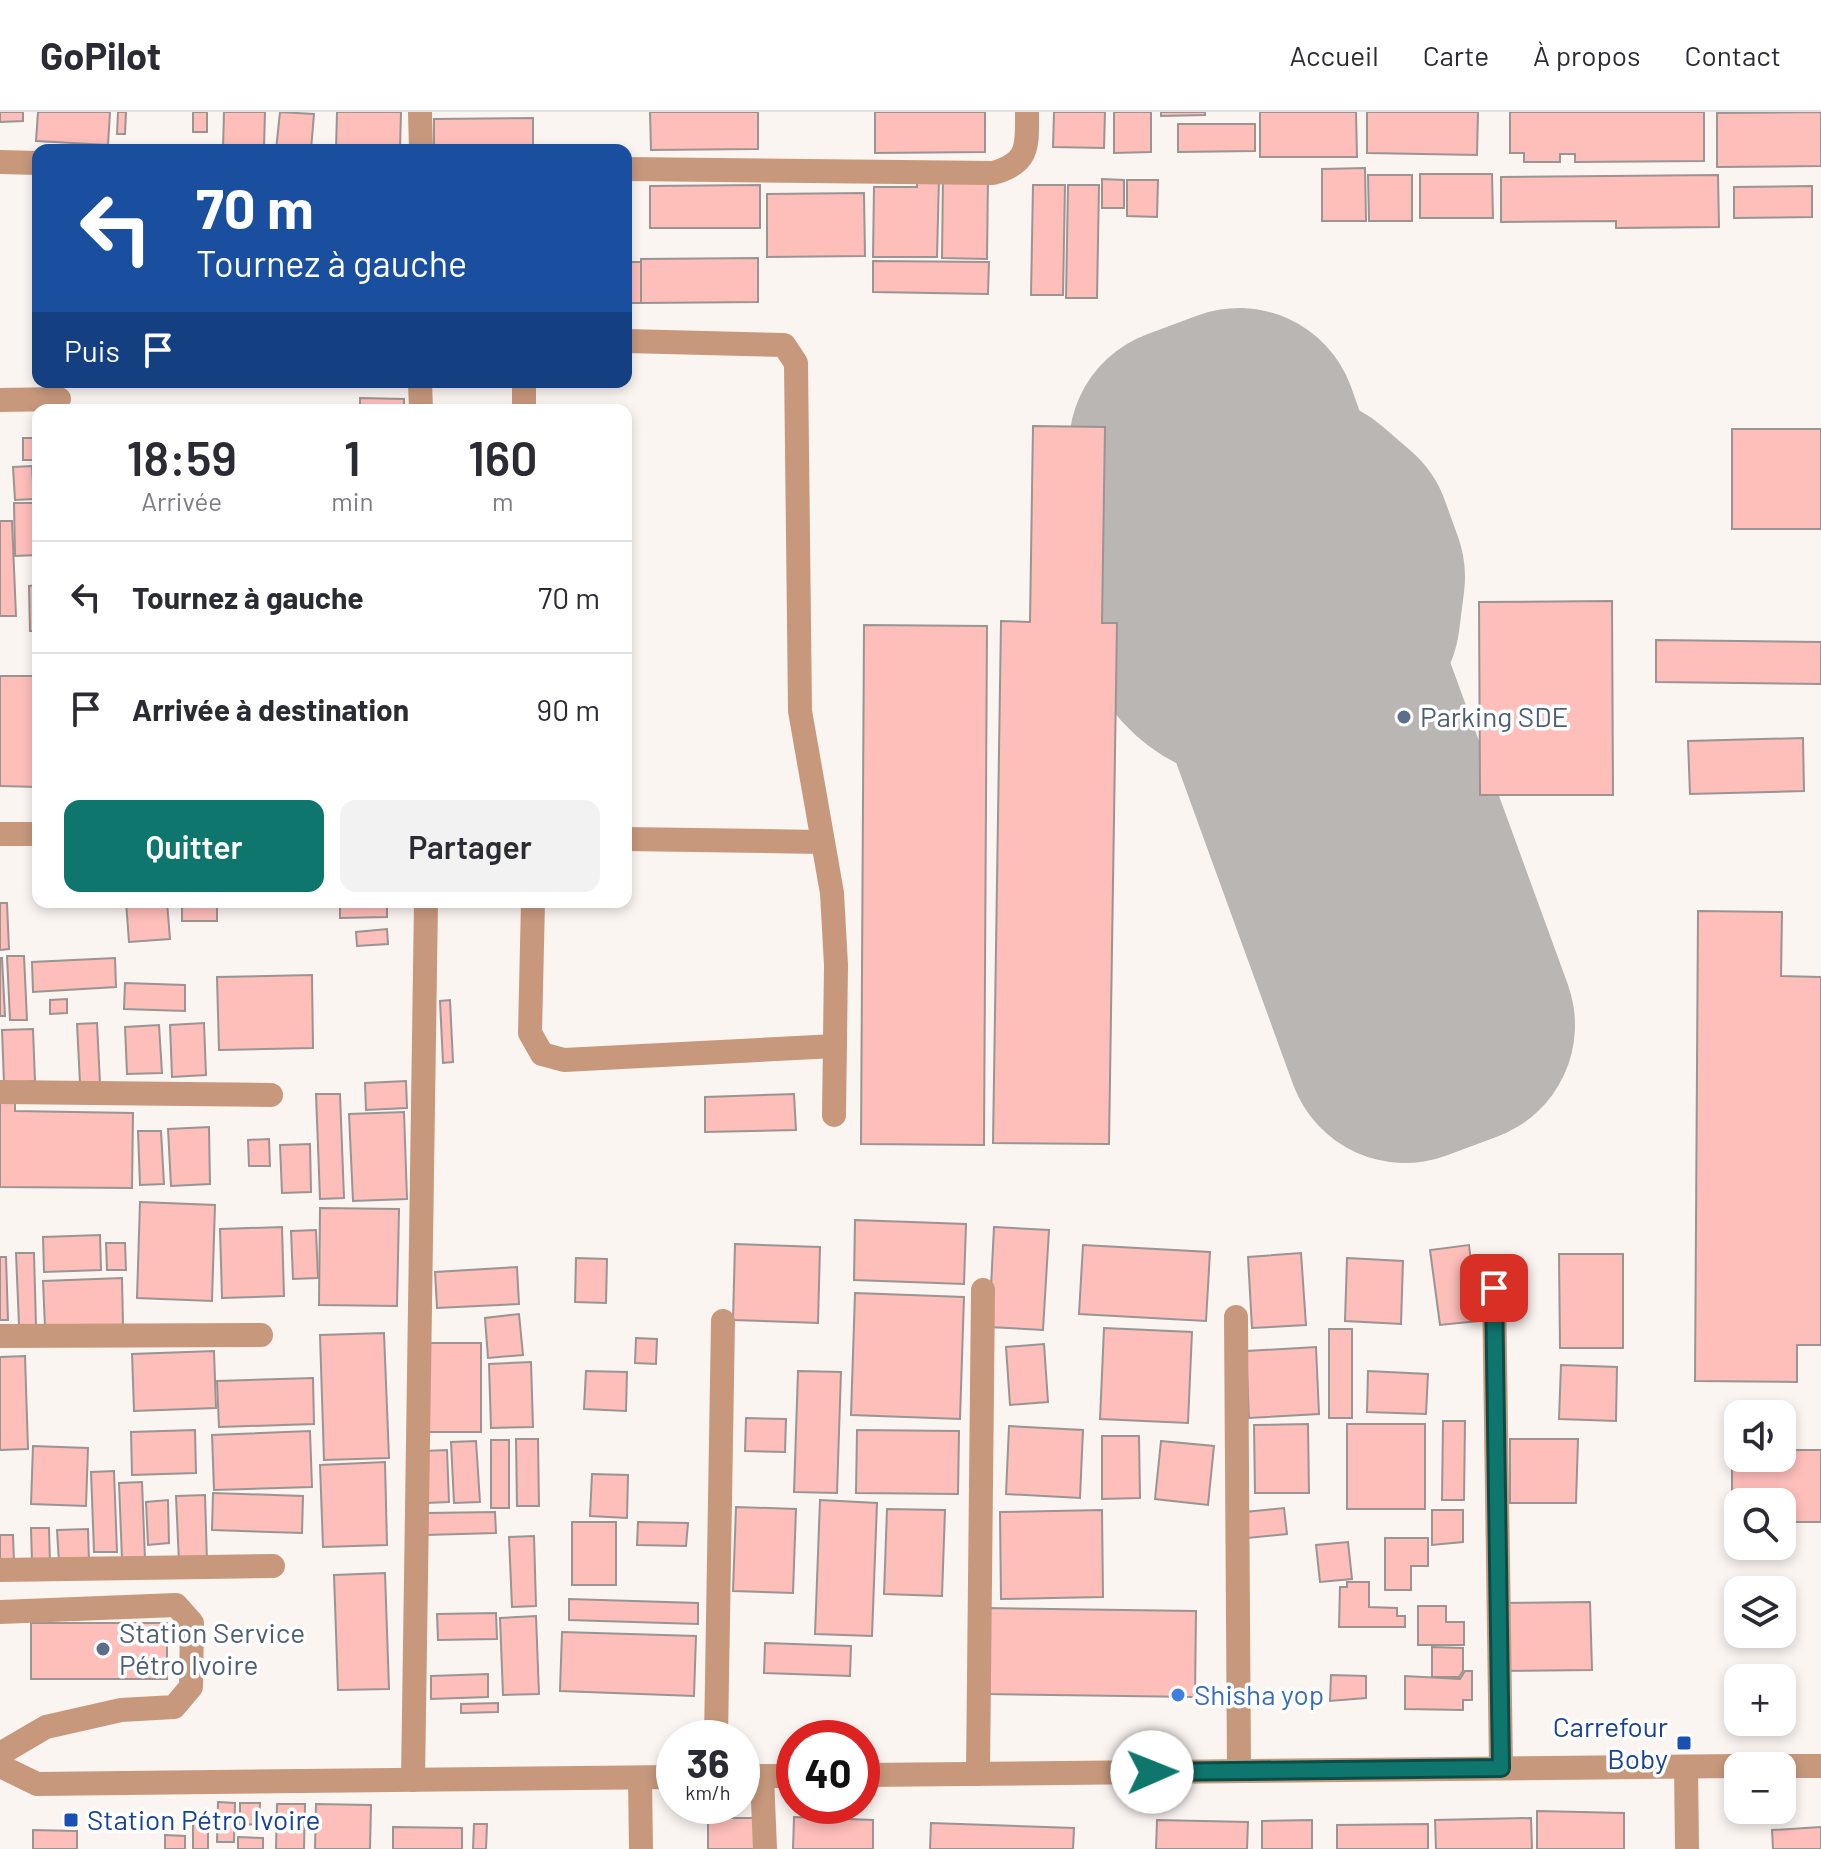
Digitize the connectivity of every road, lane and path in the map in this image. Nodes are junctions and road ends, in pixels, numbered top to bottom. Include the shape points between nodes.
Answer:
1 (420, 112) edge
2 (1027, 112) edge
3 (421, 144) edge
4 (0, 162) edge
5 (32, 163) edge
6 (632, 169) edge
7 (632, 341) edge
8 (59, 399) dead end
9 (0, 400) edge
10 (0, 834) edge
11 (32, 834) edge
12 (632, 839) edge
13 (821, 842) junction
14 (426, 908) edge
15 (533, 908) edge
16 (835, 1046) junction
17 (0, 1092) edge
18 (271, 1095) dead end
19 (834, 1115) dead end
20 (1494, 1288) dead end
21 (983, 1290) dead end
22 (1236, 1317) dead end
23 (723, 1321) dead end
24 (261, 1335) dead end
25 (0, 1336) edge
26 (273, 1566) dead end
27 (0, 1570) edge
28 (0, 1612) edge
29 (716, 1720) edge
30 (0, 1754) edge
31 (0, 1766) edge
32 (1724, 1766) edge
33 (1796, 1766) edge
34 (1821, 1766) edge
35 (1686, 1767) junction
36 (1501, 1768) junction
37 (1239, 1771) junction
38 (978, 1774) junction
39 (880, 1775) edge
40 (640, 1778) junction
41 (656, 1778) edge
42 (413, 1780) junction
43 (760, 1821) edge
44 (641, 1849) edge
45 (765, 1849) edge
46 (1687, 1849) edge

1 - 3 street
2 - 6 street via 1027,149 1012,168 993,173
4 - 5 street
7 - 13 street via 784,345 796,363 800,711
8 - 9 street
10 - 11 street
12 - 13 street
13 - 16 street via 832,893
14 - 42 street
15 - 16 street via 530,1033 542,1054 564,1060
16 - 19 street
17 - 18 street
20 - 36 street
21 - 38 street
22 - 37 street
23 - 29 street
24 - 25 street
26 - 27 street
28 - 30 street via 176,1605 192,1623 191,1687 174,1707 121,1710 46,1727
31 - 42 street via 37,1784
32 - 35 street
33 - 34 street
35 - 36 street
35 - 46 street
36 - 37 street
37 - 38 street
38 - 39 street
40 - 41 street
40 - 42 street
40 - 44 street
43 - 45 street

